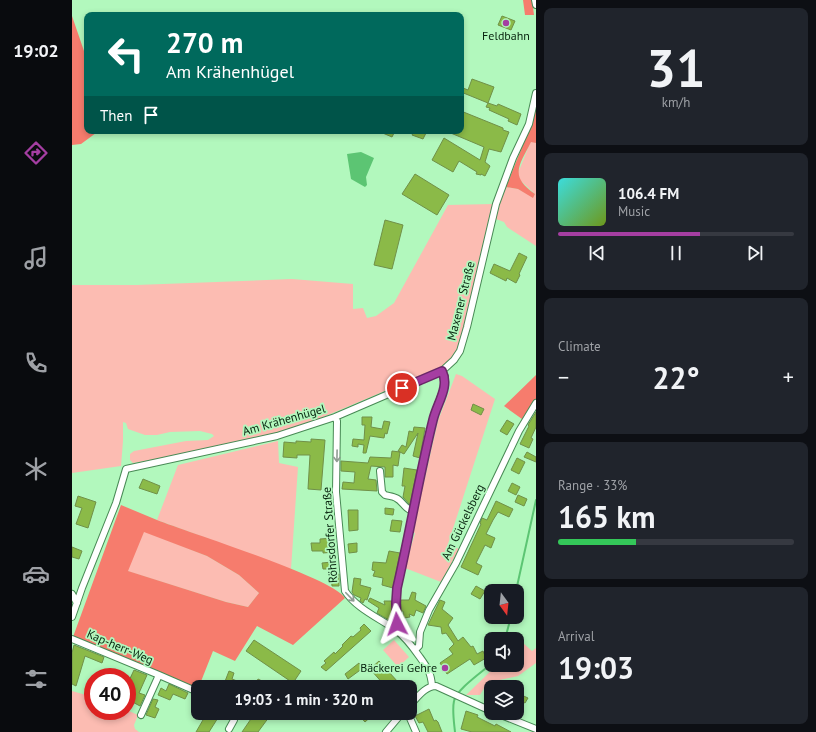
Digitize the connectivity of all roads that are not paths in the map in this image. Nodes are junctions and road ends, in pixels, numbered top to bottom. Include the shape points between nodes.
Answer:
1 (535, 0) edge
2 (536, 5) edge
3 (536, 93) edge
4 (442, 371) junction
5 (536, 403) edge
6 (335, 417) junction
7 (380, 471) dead end
8 (413, 511) junction
9 (72, 594) edge
10 (77, 603) junction
11 (72, 617) edge
12 (397, 631) junction
13 (72, 639) edge
14 (414, 650) junction
15 (159, 675) junction
16 (432, 686) junction
17 (191, 689) edge
18 (417, 698) edge
19 (484, 708) edge
20 (141, 715) dead end
21 (234, 720) edge
22 (396, 720) edge
23 (411, 720) edge
24 (514, 720) edge
25 (229, 729) dead end
26 (536, 729) edge
27 (386, 732) edge
28 (416, 732) edge

1 - 2 street
3 - 4 street, Maxener Straße via 529,124 496,204 460,351
4 - 6 street, Am Krähenhügel
4 - 8 street via 445,385 433,418
5 - 14 street, Am Gückelsberg via 519,431 465,546 429,610 420,632 419,646
6 - 10 street, Am Krähenhügel via 277,436 126,469 116,503
6 -> 12 street, Röhrsdorfer Straße via 336,492 345,591 370,614
7 - 8 street via 382,492 396,497
8 - 12 street via 397,588
9 - 10 street
10 - 11 street
12 - 14 street, Röhrsdorfer Straße
13 - 15 street, Kap-herr-Weg
14 - 16 street, Röhrsdorfer Straße via 430,671
15 - 17 street, Kap-herr-Weg
15 - 20 street, Kap-herr-Weg
16 - 18 street
16 - 19 street
21 - 25 street
22 - 27 street
23 - 28 street
24 - 26 street

